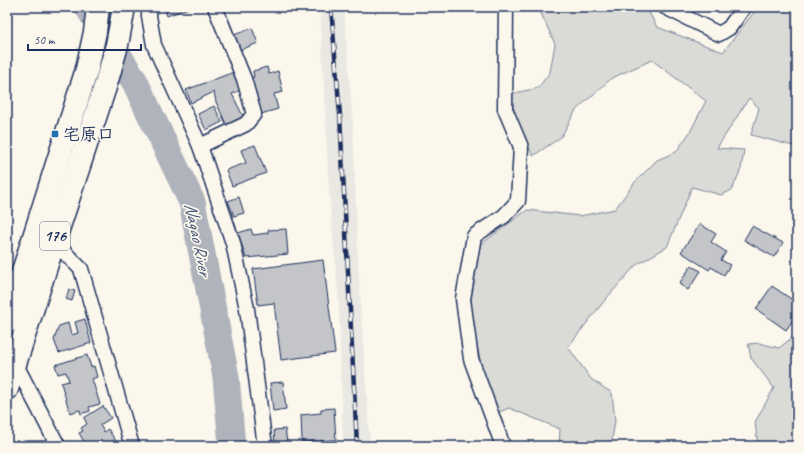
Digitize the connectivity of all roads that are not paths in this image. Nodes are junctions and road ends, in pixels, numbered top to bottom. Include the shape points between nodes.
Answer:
1 (98, 7) edge
2 (124, 7) edge
3 (149, 7) edge
4 (215, 7) edge
5 (506, 7) edge
6 (665, 7) edge
7 (744, 7) edge
8 (200, 146) junction
9 (54, 242) junction
10 (7, 322) edge
11 (15, 363) junction
12 (7, 389) edge
13 (58, 446) edge
14 (132, 446) edge
15 (266, 446) edge
16 (503, 446) edge

1 - 10 highway, 176 via 87,69
2 - 9 highway, 176 via 106,84
3 - 8 street via 154,45
4 - 8 street via 244,79 254,114 246,124
5 - 16 street via 505,109 520,147 518,201 504,216 474,236 462,299 471,359
6 - 7 street via 719,34 729,28
8 - 15 street via 233,243 247,309
9 - 11 highway, 176
9 - 14 street via 81,269
11 - 12 highway, 176
11 - 13 street

